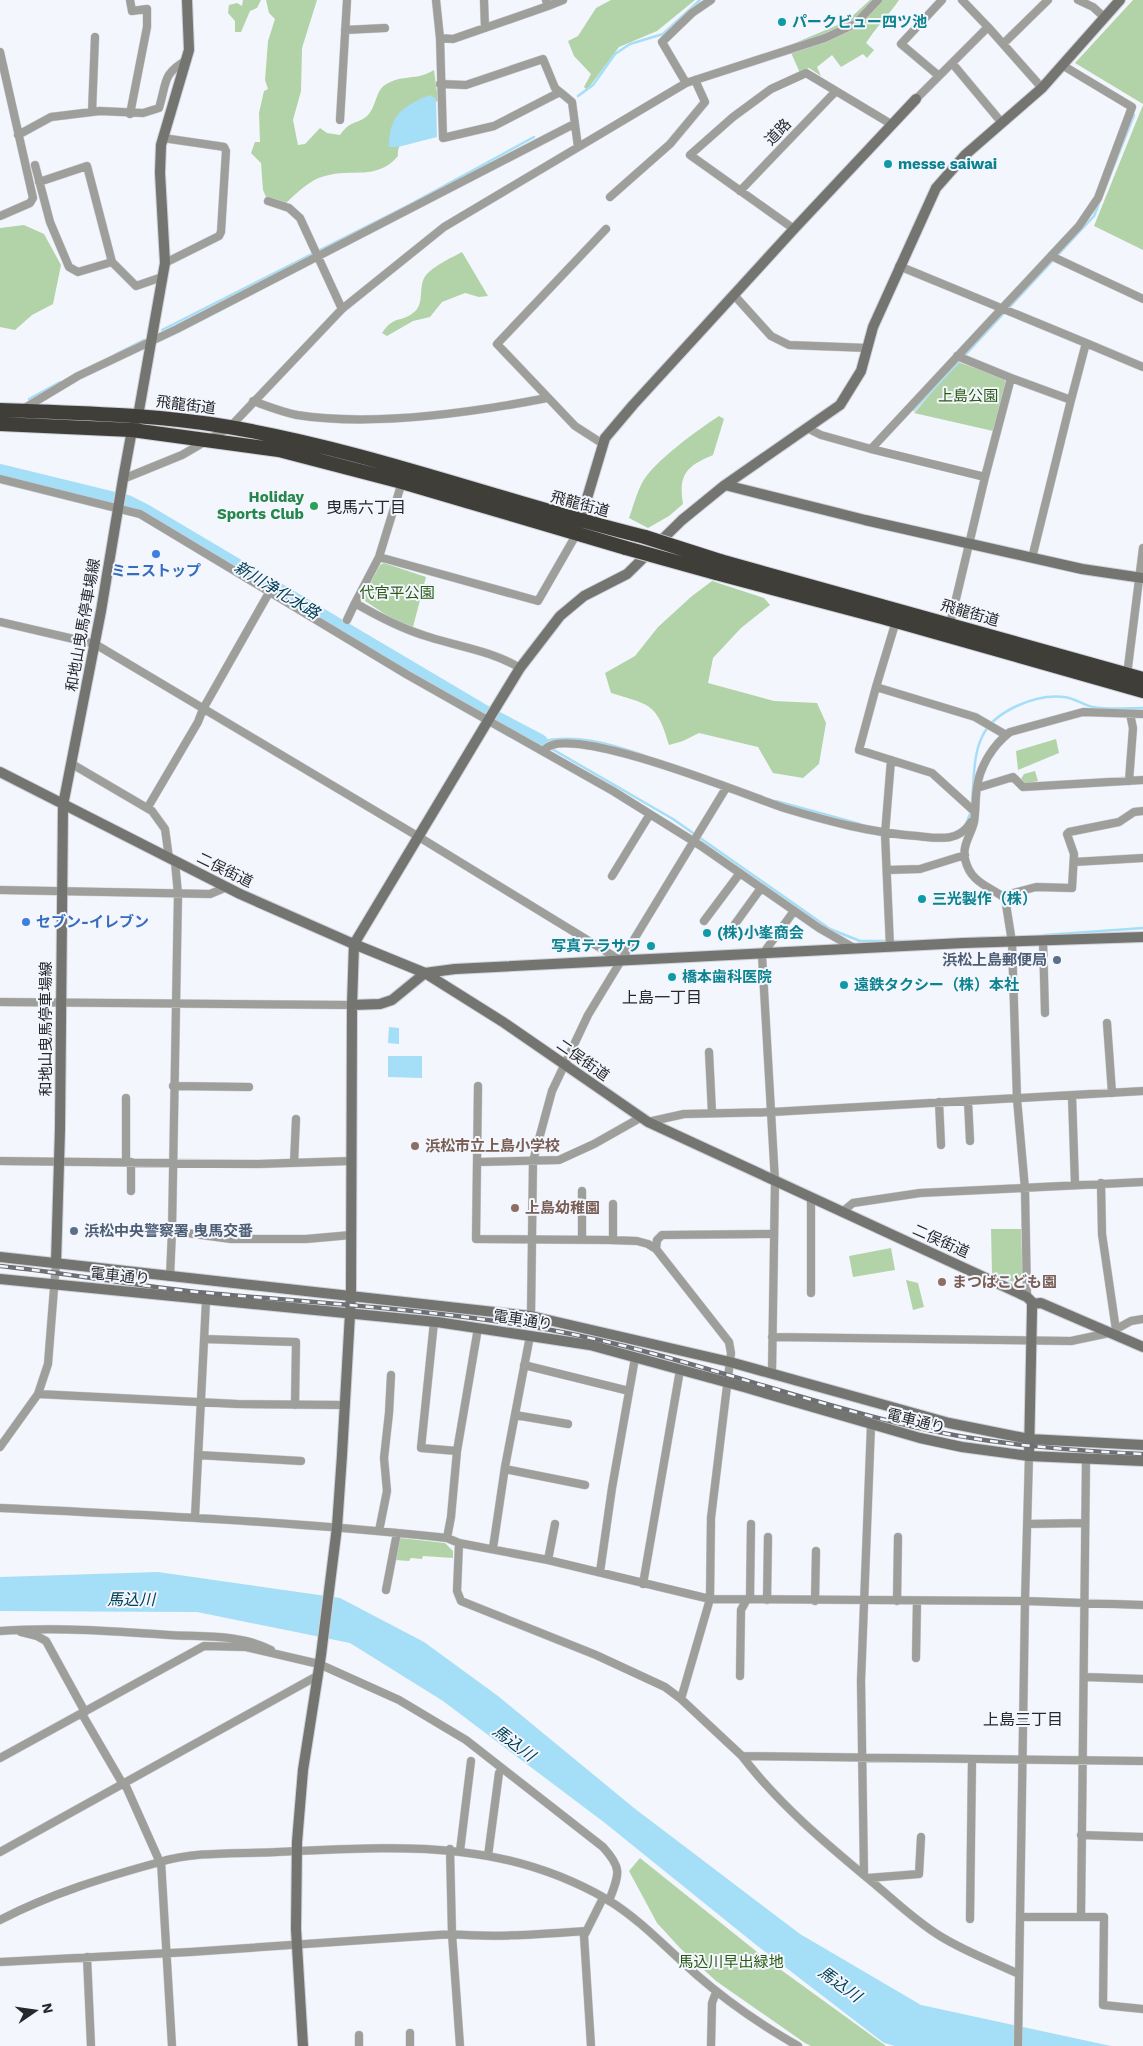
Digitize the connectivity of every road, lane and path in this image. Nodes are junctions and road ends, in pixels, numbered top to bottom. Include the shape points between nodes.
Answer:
1 (130, 0) edge
2 (187, 0) edge
3 (347, 0) edge
4 (436, 0) edge
5 (484, 0) edge
6 (563, 0) edge
7 (711, 0) edge
8 (878, 0) edge
9 (942, 0) edge
10 (1048, 0) edge
11 (1078, 0) edge
12 (1120, 0) edge
13 (967, 2) edge
14 (547, 3) edge
15 (1104, 17) junction
16 (385, 28) dead end
17 (485, 28) junction
18 (988, 28) junction
19 (345, 30) junction
20 (96, 38) dead end
21 (440, 38) junction
22 (1003, 44) junction
23 (0, 52) edge
24 (187, 60) junction
25 (952, 63) junction
26 (1062, 65) junction
27 (938, 76) junction
28 (695, 80) junction
29 (686, 83) junction
30 (440, 84) junction
31 (1042, 88) junction
32 (836, 91) junction
33 (560, 92) junction
34 (916, 98) joint
35 (92, 112) junction
36 (130, 114) junction
37 (340, 120) dead end
38 (1002, 123) junction
39 (574, 124) junction
40 (892, 124) junction
41 (18, 135) junction
42 (162, 138) junction
43 (578, 147) junction
44 (35, 166) dead end
45 (39, 182) junction
46 (740, 191) junction
47 (610, 197) dead end
48 (268, 201) dead end
49 (0, 216) edge
50 (794, 229) junction
51 (606, 230) dead end
52 (316, 256) junction
53 (1055, 258) junction
54 (112, 262) junction
55 (165, 263) junction
56 (899, 266) junction
57 (162, 277) junction
58 (734, 295) junction
59 (1143, 298) edge
60 (342, 309) junction
61 (1005, 309) junction
62 (151, 340) junction
63 (1086, 343) junction
64 (868, 348) junction
65 (961, 358) junction
66 (1143, 367) edge
67 (1011, 378) junction
68 (547, 398) junction
69 (1071, 400) junction
70 (252, 402) junction
71 (0, 410) edge
72 (21, 411) junction
73 (138, 416) junction
74 (0, 424) edge
75 (230, 427) junction
76 (809, 428) junction
77 (132, 430) junction
78 (211, 439) junction
79 (603, 444) junction
80 (871, 449) junction
81 (985, 477) junction
82 (0, 479) edge
83 (122, 479) junction
84 (402, 482) junction
85 (725, 485) junction
86 (119, 504) junction
87 (578, 528) junction
88 (971, 544) junction
89 (1143, 548) edge
90 (379, 556) junction
91 (1032, 558) junction
92 (718, 567) junction
93 (1141, 577) edge
94 (270, 591) junction
95 (355, 603) junction
96 (347, 620) dead end
97 (896, 621) junction
98 (0, 622) edge
99 (950, 624) junction
100 (95, 644) junction
101 (520, 668) junction
102 (1127, 675) junction
103 (1143, 679) edge
104 (876, 687) junction
105 (1143, 691) edge
106 (204, 709) junction
107 (1130, 714) junction
108 (1143, 714) edge
109 (490, 717) junction
110 (1006, 735) junction
111 (547, 747) junction
112 (891, 760) junction
113 (72, 764) junction
114 (0, 772) edge
115 (1143, 780) edge
116 (1129, 781) junction
117 (726, 788) junction
118 (977, 788) junction
119 (63, 805) junction
120 (148, 807) junction
121 (1143, 811) edge
122 (650, 814) junction
123 (975, 814) junction
124 (885, 834) junction
125 (419, 837) junction
126 (695, 837) junction
127 (965, 855) junction
128 (1143, 858) edge
129 (172, 860) junction
130 (1074, 862) junction
131 (887, 870) junction
132 (740, 874) junction
133 (612, 876) dead end
134 (227, 887) junction
135 (761, 888) junction
136 (0, 890) edge
137 (62, 891) junction
138 (178, 894) junction
139 (1002, 896) junction
140 (794, 911) junction
141 (704, 921) dead end
142 (735, 924) dead end
143 (1143, 937) edge
144 (1011, 938) junction
145 (1043, 940) junction
146 (354, 944) junction
147 (890, 944) junction
148 (855, 949) junction
149 (762, 955) junction
150 (622, 962) junction
151 (425, 972) junction
152 (0, 1002) edge
153 (62, 1002) junction
154 (175, 1003) junction
155 (352, 1005) junction
156 (1045, 1013) dead end
157 (1107, 1023) dead end
158 (709, 1052) dead end
159 (564, 1064) junction
160 (174, 1086) junction
161 (478, 1086) dead end
162 (249, 1087) dead end
163 (1143, 1091) edge
164 (1112, 1094) junction
165 (1072, 1096) junction
166 (126, 1098) dead end
167 (1017, 1099) junction
168 (968, 1101) junction
169 (939, 1102) junction
170 (772, 1112) junction
171 (712, 1113) junction
172 (296, 1119) dead end
173 (644, 1120) junction
174 (970, 1140) dead end
175 (941, 1145) dead end
176 (0, 1161) edge
177 (351, 1161) junction
178 (59, 1162) junction
179 (128, 1162) junction
180 (173, 1162) junction
181 (477, 1162) junction
182 (533, 1162) junction
183 (294, 1163) junction
184 (775, 1181) junction
185 (1143, 1182) edge
186 (1101, 1183) junction
187 (1075, 1184) junction
188 (1025, 1189) junction
189 (131, 1191) dead end
190 (582, 1191) dead end
191 (811, 1198) junction
192 (613, 1204) dead end
193 (842, 1212) junction
194 (172, 1231) junction
195 (774, 1234) junction
196 (351, 1235) junction
197 (532, 1240) junction
198 (582, 1240) junction
199 (613, 1240) junction
200 (656, 1249) junction
201 (0, 1258) edge
202 (56, 1262) junction
203 (170, 1277) junction
204 (0, 1279) edge
205 (55, 1284) junction
206 (811, 1293) dead end
207 (351, 1296) junction
208 (1030, 1300) junction
209 (206, 1301) junction
210 (350, 1313) junction
211 (531, 1316) junction
212 (1143, 1319) edge
213 (434, 1322) junction
214 (478, 1328) junction
215 (1112, 1331) junction
216 (530, 1336) junction
217 (772, 1337) junction
218 (204, 1339) junction
219 (1032, 1340) junction
220 (1143, 1347) edge
221 (635, 1358) junction
222 (730, 1362) junction
223 (524, 1365) junction
224 (680, 1370) junction
225 (772, 1373) junction
226 (391, 1375) dead end
227 (727, 1382) junction
228 (629, 1390) junction
229 (38, 1394) junction
230 (201, 1401) junction
231 (295, 1405) junction
232 (345, 1406) junction
233 (515, 1416) junction
234 (568, 1424) dead end
235 (871, 1425) junction
236 (1029, 1439) junction
237 (1143, 1445) edge
238 (0, 1446) edge
239 (457, 1451) junction
240 (198, 1455) junction
241 (1029, 1456) junction
242 (1086, 1460) junction
243 (301, 1461) dead end
244 (1143, 1461) edge
245 (505, 1469) junction
246 (586, 1485) dead end
247 (0, 1508) edge
248 (196, 1517) junction
249 (1085, 1523) junction
250 (555, 1524) dead end
251 (752, 1524) dead end
252 (1027, 1524) junction
253 (336, 1527) junction
254 (379, 1531) junction
255 (397, 1533) junction
256 (768, 1536) dead end
257 (898, 1537) dead end
258 (447, 1538) junction
259 (459, 1543) junction
260 (493, 1548) junction
261 (816, 1551) dead end
262 (548, 1560) junction
263 (600, 1572) junction
264 (643, 1584) junction
265 (386, 1590) dead end
266 (710, 1599) junction
267 (749, 1599) junction
268 (767, 1600) junction
269 (815, 1600) junction
270 (865, 1601) junction
271 (897, 1601) junction
272 (917, 1601) junction
273 (1025, 1601) junction
274 (1086, 1604) junction
275 (1143, 1605) edge
276 (17, 1630) junction
277 (0, 1631) edge
278 (279, 1654) junction
279 (916, 1658) dead end
280 (320, 1659) junction
281 (317, 1676) junction
282 (740, 1676) dead end
283 (1085, 1677) junction
284 (1143, 1679) edge
285 (681, 1699) junction
286 (84, 1713) junction
287 (742, 1756) junction
288 (861, 1757) junction
289 (0, 1758) edge
290 (1083, 1759) junction
291 (972, 1760) junction
292 (471, 1761) dead end
293 (1023, 1761) junction
294 (1143, 1761) edge
295 (499, 1773) dead end
296 (126, 1784) junction
297 (1081, 1835) junction
298 (920, 1837) dead end
299 (1143, 1837) edge
300 (450, 1849) junction
301 (296, 1851) junction
302 (460, 1851) junction
303 (0, 1852) edge
304 (488, 1856) junction
305 (159, 1862) junction
306 (866, 1877) junction
307 (606, 1899) junction
308 (1020, 1917) junction
309 (1080, 1917) junction
310 (970, 1918) dead end
311 (0, 1920) edge
312 (585, 1931) junction
313 (452, 1934) junction
314 (297, 1943) junction
315 (165, 1953) junction
316 (87, 1957) junction
317 (0, 1962) edge
318 (1019, 1974) junction
319 (716, 1992) junction
320 (1143, 2009) edge
321 (410, 2033) dead end
322 (359, 2035) dead end
323 (91, 2046) edge
324 (172, 2046) edge
325 (303, 2046) edge
326 (359, 2046) edge
327 (410, 2046) edge
328 (460, 2046) edge
329 (591, 2046) edge
330 (711, 2046) edge
331 (798, 2046) edge
332 (1018, 2046) edge

1 - 36 street via 132,11 147,9 147,27
2 - 24 street, 和地山曳馬停車場線
3 - 19 street
4 - 21 street
5 - 17 street
6 - 14 street
7 - 29 street via 662,42
8 - 28 street via 854,24 825,38
9 - 27 street via 901,44
10 - 22 street
11 - 15 street
12 - 15 street
13 - 18 street
14 - 17 street
15 - 26 street
16 - 19 street
17 - 21 street via 453,39
18 - 22 street
18 - 25 street
19 - 37 street
20 - 35 street
21 - 30 street
22 - 31 street
23 - 41 street
24 - 36 street via 172,68 167,75 158,108 143,114
24 - 42 street, 和地山曳馬停車場線
25 - 27 street
25 - 38 street
26 - 31 street
26 - 53 street via 1132,107 1098,198
27 - 34 street
28 - 29 street
28 - 47 street via 705,102 670,144
29 - 43 street
30 - 33 street via 466,85 543,58 555,88
30 - 33 street via 443,138 494,126
31 - 38 street
32 - 40 street
32 - 46 street, 道路
32 - 46 street via 806,73 771,89 690,155
33 - 39 street via 572,102
34 - 40 street
35 - 36 street
35 - 41 street via 51,117
38 - 56 street via 964,155 936,188
39 - 43 street
39 - 52 street
40 - 50 street
41 - 49 street via 32,198 30,203
42 - 55 street, 和地山曳馬停車場線 via 160,173
42 - 55 street via 224,147 226,151 219,236
43 - 60 street via 444,227
44 - 45 street
45 - 54 street via 50,222 69,268 78,272
45 - 54 street via 87,166
46 - 50 street
48 - 52 street via 289,208 300,218
50 - 58 street
51 - 68 street via 497,344
52 - 60 street
52 - 62 street
53 - 59 street
53 - 61 street
54 - 57 street via 136,286
55 - 57 street, 和地山曳馬停車場線
56 - 61 street
56 - 64 street via 873,327
57 - 62 street, 和地山曳馬停車場線
58 - 64 street via 771,336 789,345
58 - 79 street via 633,405
60 - 70 street
61 - 63 street
61 - 65 street
62 - 72 street via 78,376
62 - 73 street, 和地山曳馬停車場線
63 - 66 street
63 - 69 street
64 - 76 street via 861,371 840,405
65 - 67 street
65 - 80 street
67 - 69 street
67 - 81 street
68 - 70 street via 507,406 410,416 327,418 294,414
68 - 79 street via 575,426
69 - 91 street
70 - 75 street
71 - 72 highway, 飛龍街道
72 - 73 highway, 飛龍街道
73 - 75 highway, 飛龍街道
73 - 77 street, 和地山曳馬停車場線
74 - 77 highway, 飛龍街道
75 - 78 street
75 - 87 highway, 飛龍街道 via 345,452
76 - 80 street via 820,435
76 - 85 street
77 - 78 highway, 飛龍街道
77 - 83 street, 和地山曳馬停車場線
78 - 83 street via 182,455
78 - 84 highway, 飛龍街道 via 279,450
79 - 87 street
80 - 81 street
81 - 88 street
82 - 86 street
83 - 86 street, 和地山曳馬停車場線
84 - 87 highway, 飛龍街道
84 - 90 street
85 - 88 street
85 - 101 street via 682,520 627,574 584,596 560,616
86 - 94 street
86 - 100 street, 和地山曳馬停車場線
87 - 90 street via 538,601
87 - 92 highway, 飛龍街道, bridge via 626,548
87 - 92 highway, 飛龍街道, bridge via 644,537
88 - 91 street
88 - 99 street
89 - 93 street
90 - 95 street
91 - 93 street
92 - 97 highway, 飛龍街道
92 - 99 highway, 飛龍街道
93 - 102 street
94 - 106 street
94 - 109 street
95 - 96 street
95 - 101 street via 390,624 503,658
97 - 104 street
97 - 105 highway, 飛龍街道
98 - 100 street
99 - 102 highway, 飛龍街道
100 - 106 street
100 - 113 street, 和地山曳馬停車場線
101 - 109 street
102 - 103 highway, 飛龍街道
104 - 110 street via 975,717
104 - 112 street via 859,750
106 - 120 street
106 - 125 street
107 - 108 street
107 - 110 street via 1083,712
107 - 116 street via 1133,728
109 - 111 street
109 - 125 street
110 - 118 street via 982,768
111 - 117 street via 572,742 599,746
111 - 122 street
112 - 123 street via 932,773
112 - 124 street
113 - 119 street, 和地山曳馬停車場線
113 - 120 street
114 - 119 street, 二俣街道
115 - 116 street
116 - 118 street via 1023,788 1013,777
117 - 124 street via 786,808
117 - 126 street
118 - 123 street
119 - 129 street, 二俣街道
119 - 137 street, 和地山曳馬停車場線
120 - 129 street via 166,828
121 - 130 street via 1134,812 1119,822 1068,832
122 - 126 street
122 - 133 street
123 - 124 street via 962,834 946,838
123 - 127 street via 964,847
124 - 131 street
125 - 146 street
125 - 150 street
126 - 132 street
126 - 150 street
127 - 131 street via 920,869
127 - 139 street via 977,880
128 - 130 street
129 - 134 street, 二俣街道
129 - 138 street
130 - 139 street via 1072,888 1036,887
131 - 147 street
132 - 135 street
132 - 141 street
134 - 138 street via 210,894
134 - 146 street, 二俣街道
135 - 140 street
135 - 142 street
136 - 137 street
137 - 138 street
137 - 153 street, 和地山曳馬停車場線
138 - 154 street
139 - 144 street via 1006,902
140 - 148 street
140 - 149 street
143 - 145 street
144 - 145 street
144 - 147 street
144 - 167 street
145 - 156 street
146 - 151 street, 二俣街道
146 - 155 street
147 - 148 street
148 - 149 street
149 - 150 street
149 - 170 street
150 - 151 street
150 - 159 street via 588,1015
151 - 155 street via 392,1000
151 - 159 street, 二俣街道
152 - 153 street
153 - 154 street
153 - 178 street, 和地山曳馬停車場線
154 - 155 street
154 - 160 street
155 - 177 street
157 - 164 street
158 - 171 street
159 - 173 street, 二俣街道
159 - 182 street via 552,1091
160 - 162 street
160 - 180 street
161 - 181 street
163 - 164 street
164 - 165 street
165 - 167 street
165 - 187 street
166 - 179 street
167 - 168 street
167 - 188 street
168 - 169 street
168 - 174 street
169 - 170 street
169 - 175 street
170 - 171 street
170 - 184 street
171 - 173 street
172 - 183 street
173 - 182 street via 559,1160
173 - 184 street, 二俣街道
176 - 178 street
177 - 183 street
177 - 196 street
178 - 179 street
178 - 202 street, 和地山曳馬停車場線
179 - 180 street
179 - 189 street
180 - 183 street
180 - 194 street
181 - 182 street
181 - 197 street via 476,1239
182 - 197 street
184 - 191 street, 二俣街道
184 - 195 street
185 - 186 street
186 - 187 street
186 - 215 street via 1102,1234
187 - 188 street
188 - 193 street via 895,1196 853,1203
188 - 208 street
190 - 198 street
191 - 193 street, 二俣街道
191 - 206 street
192 - 199 street
193 - 208 street, 二俣街道
194 - 196 street via 231,1239
194 - 203 street
195 - 200 street via 662,1235 657,1240
195 - 217 street
196 - 207 street
197 - 198 street
197 - 211 street
198 - 199 street
199 - 200 street via 648,1244
200 - 222 street via 729,1342
201 - 202 street, 電車通り
202 - 203 street, 電車通り
202 - 205 street
203 - 207 street, 電車通り
204 - 205 street, 電車通り
205 - 209 street, 電車通り
205 - 229 street via 48,1364
207 - 210 street
207 - 211 street, 電車通り
208 - 215 street, 二俣街道
208 - 219 street
209 - 210 street, 電車通り
209 - 218 street
210 - 213 street, 電車通り
210 - 232 street
211 - 222 street, 電車通り
212 - 215 street
213 - 214 street, 電車通り
213 - 239 street via 420,1448
214 - 216 street, 電車通り
214 - 239 street
215 - 219 street via 1071,1341
215 - 220 street, 二俣街道
216 - 221 street, 電車通り via 590,1346
216 - 223 street
217 - 219 street
217 - 225 street
218 - 230 street
218 - 231 street via 296,1342
219 - 236 street
221 - 224 street, 電車通り
221 - 228 street
222 - 225 street, 電車通り
222 - 227 street
223 - 228 street
223 - 233 street
224 - 227 street, 電車通り
224 - 264 street
225 - 236 street, 電車通り via 948,1423
226 - 254 street via 384,1458 387,1491
227 - 235 street, 電車通り
227 - 266 street via 711,1518
228 - 263 street
229 - 230 street
229 - 238 street
230 - 231 street
230 - 240 street
231 - 232 street
232 - 253 street
233 - 234 street
233 - 245 street
235 - 241 street, 電車通り via 962,1447
235 - 270 street
236 - 237 street
236 - 241 street
239 - 258 street
240 - 243 street
240 - 248 street
241 - 242 street
241 - 252 street
242 - 244 street
242 - 249 street
245 - 246 street
245 - 260 street
247 - 248 street
248 - 253 street
249 - 252 street
249 - 274 street
250 - 262 street
251 - 267 street
252 - 273 street
253 - 254 street
253 - 280 street
254 - 255 street
255 - 258 street
255 - 265 street
256 - 268 street
257 - 271 street
258 - 259 street
259 - 260 street
259 - 285 street via 457,1591 461,1601 628,1669
260 - 262 street
261 - 269 street
262 - 263 street
263 - 264 street
264 - 266 street
266 - 267 street
266 - 285 street
267 - 268 street
267 - 282 street via 741,1610
268 - 269 street
269 - 270 street
270 - 271 street
270 - 288 street
271 - 272 street
272 - 273 street
272 - 279 street
273 - 274 street
273 - 293 street
274 - 275 street
274 - 283 street
276 - 277 street
276 - 278 street via 86,1630 231,1638 260,1644
276 - 286 street via 46,1641
278 - 280 street
278 - 286 street via 246,1646 204,1646
280 - 281 street
280 - 307 street via 466,1740 603,1847 616,1862 618,1870
281 - 296 street
281 - 301 street via 303,1770
283 - 284 street
283 - 290 street
285 - 287 street
286 - 289 street
286 - 296 street via 121,1781
287 - 288 street
287 - 306 street via 802,1822
288 - 291 street
288 - 306 street
290 - 293 street
290 - 294 street
290 - 297 street
291 - 293 street
291 - 310 street
292 - 302 street
293 - 308 street
295 - 304 street
296 - 303 street
296 - 305 street
297 - 299 street
297 - 309 street
298 - 306 street via 919,1874
300 - 301 street via 366,1847
300 - 302 street
300 - 313 street
301 - 305 street via 199,1856
301 - 314 street
302 - 304 street
304 - 307 street via 530,1865
305 - 311 street via 58,1893
305 - 315 street
306 - 318 street via 937,1935
307 - 312 street
307 - 319 street via 629,1915
308 - 309 street
308 - 318 street
309 - 320 street via 1104,1917 1103,2005
312 - 313 street via 526,1935
312 - 329 street
313 - 314 street
313 - 328 street
314 - 315 street
314 - 325 street
315 - 316 street
315 - 324 street
316 - 317 street
316 - 323 street
318 - 332 street
319 - 330 street via 712,2003
319 - 331 street via 776,2035
321 - 327 street
322 - 326 street

